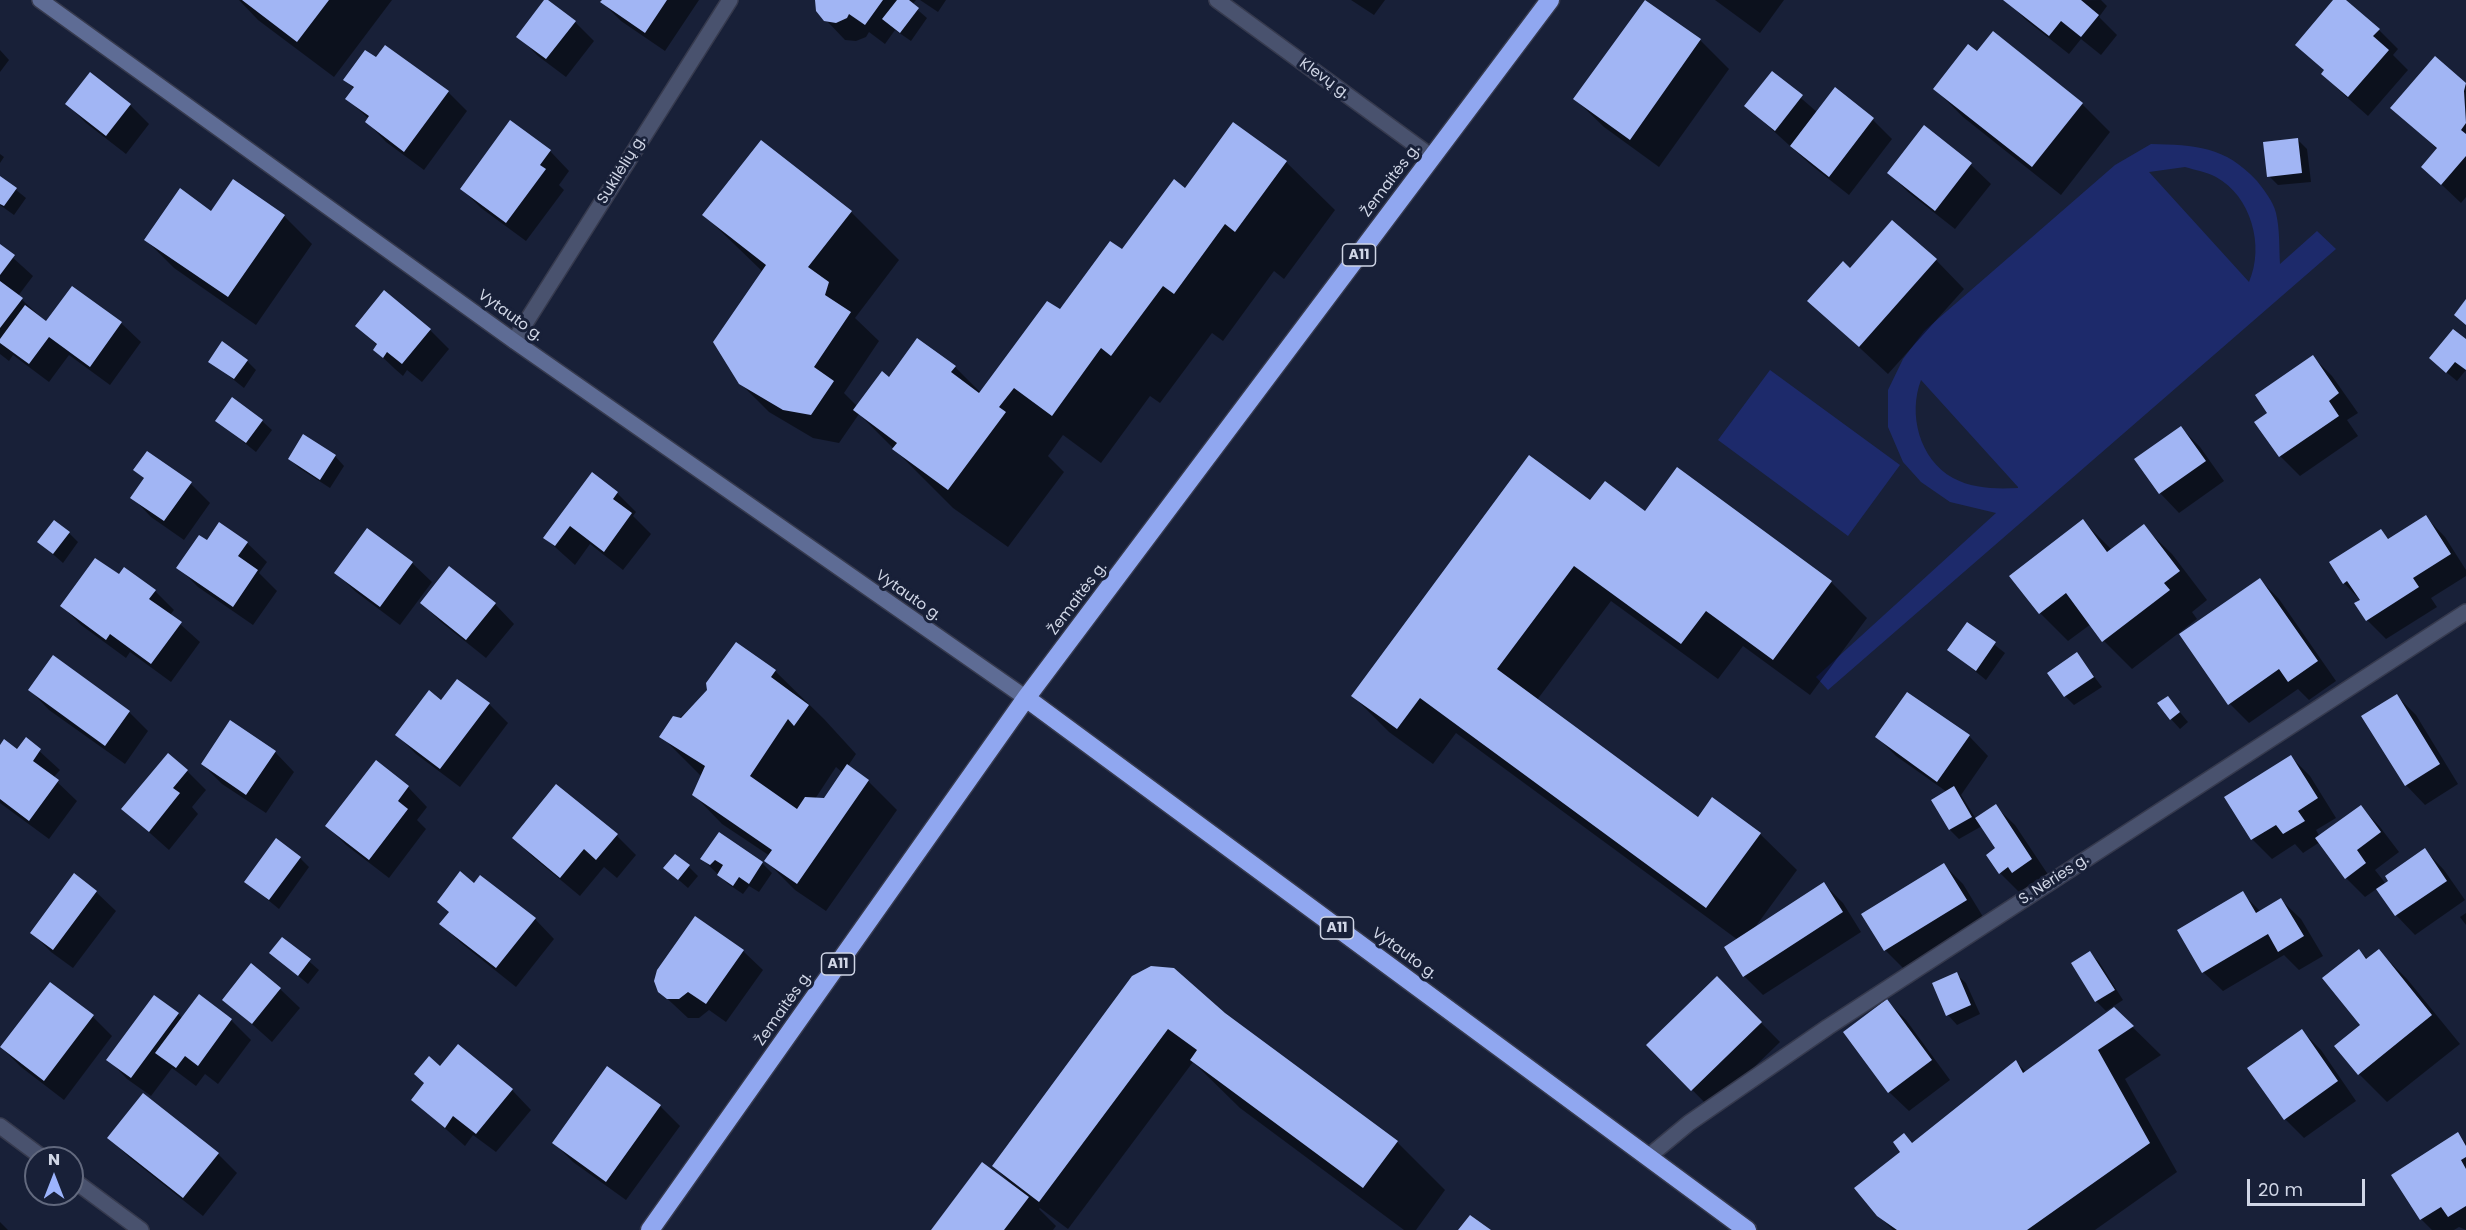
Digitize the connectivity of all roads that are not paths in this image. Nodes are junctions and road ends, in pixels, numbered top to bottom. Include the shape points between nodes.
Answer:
1 (40, 0) edge
2 (730, 0) edge
3 (1217, 0) edge
4 (1550, 0) edge
5 (1432, 157) junction
6 (514, 341) junction
7 (2466, 612) edge
8 (1026, 698) junction
9 (0, 1126) edge
10 (28, 1146) edge
11 (1648, 1157) junction
12 (84, 1188) edge
13 (141, 1230) edge
14 (650, 1230) edge
15 (1748, 1230) edge

1 - 6 main road, Vytauto g.
2 - 6 street, Sukilėlių g.
3 - 5 street, Klevų g.
4 - 5 highway, Žemaitės g. / A11
5 - 8 highway, Žemaitės g. / A11
6 - 8 main road, Vytauto g.
7 - 11 street, S. Nėries g. via 1828,1027 1689,1123
8 - 11 highway, Vytauto g. / A11
8 - 14 highway, Žemaitės g. / A11
9 - 10 street
11 - 15 highway, Vytauto g. / A11
12 - 13 street

